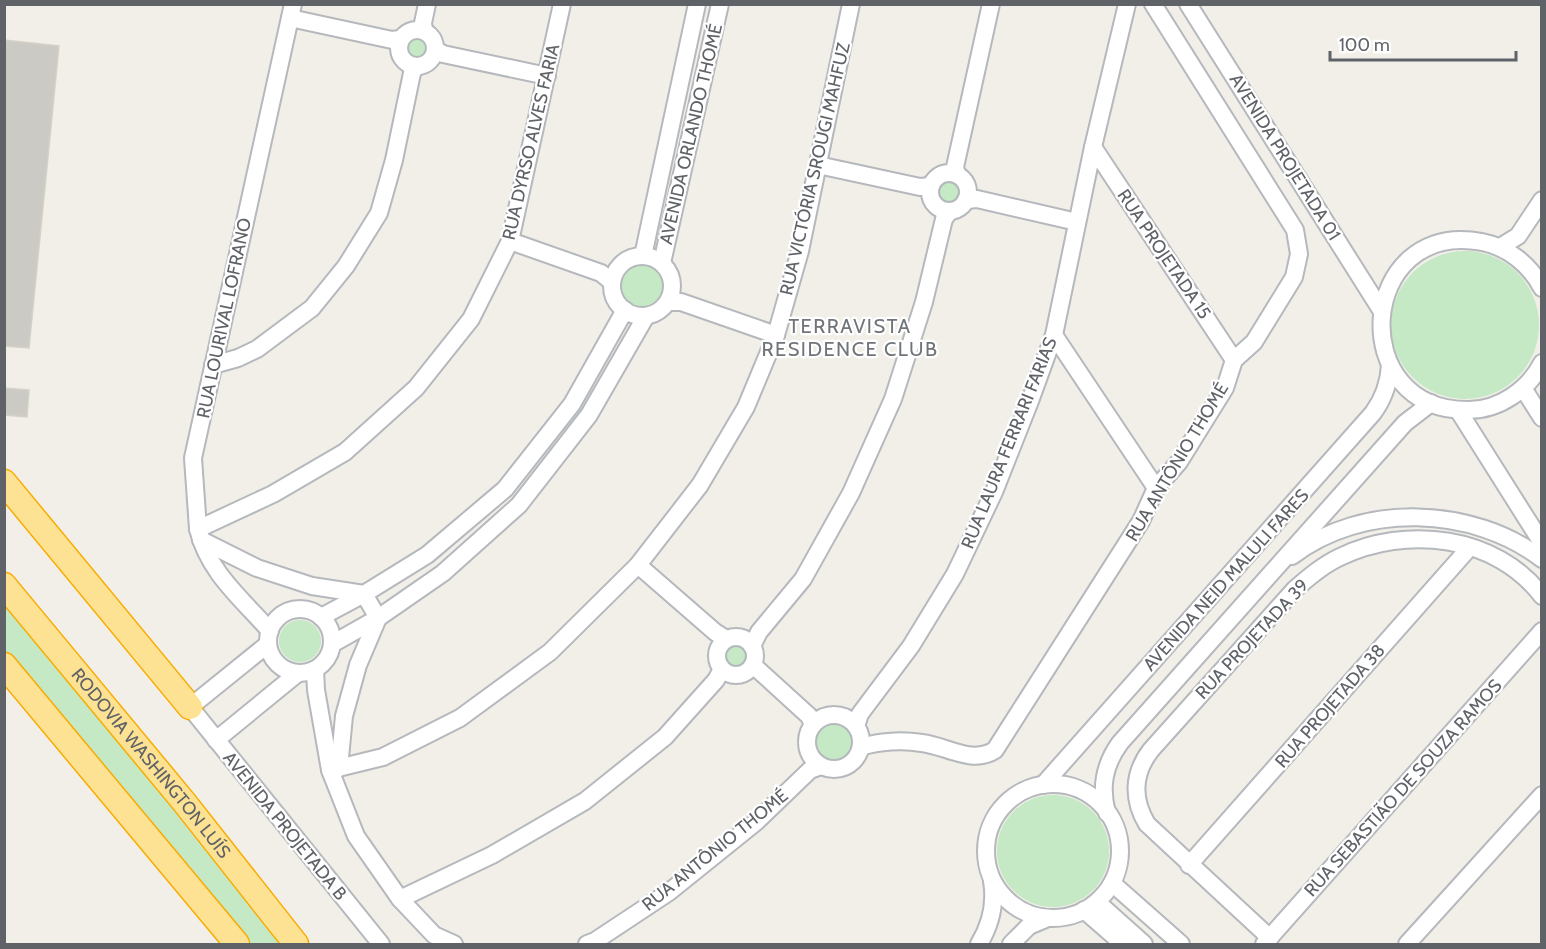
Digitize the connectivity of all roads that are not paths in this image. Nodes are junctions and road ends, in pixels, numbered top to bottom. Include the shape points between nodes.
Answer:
1 (427, 4) edge
2 (562, 4) edge
3 (697, 4) edge
4 (720, 4) edge
5 (851, 4) edge
6 (992, 4) edge
7 (1127, 4) edge
8 (1153, 4) edge
9 (1188, 4) edge
10 (291, 11) edge
11 (422, 28) junction
12 (397, 41) junction
13 (438, 53) junction
14 (413, 68) junction
15 (547, 76) junction
16 (1093, 147) junction
17 (818, 165) junction
18 (954, 172) junction
19 (927, 189) junction
20 (970, 197) junction
21 (1542, 200) edge
22 (945, 213) junction
23 (1077, 222) junction
24 (510, 241) junction
25 (1500, 247) junction
26 (643, 256) junction
27 (1542, 258) edge
28 (662, 263) junction
29 (610, 276) junction
30 (1537, 281) edge
31 (674, 299) junction
32 (625, 310) junction
33 (1381, 310) junction
34 (646, 316) junction
35 (777, 334) junction
36 (1054, 335) junction
37 (1234, 360) junction
38 (1542, 363) edge
39 (213, 365) junction
40 (1390, 365) junction
41 (1523, 388) junction
42 (1431, 403) junction
43 (1458, 410) junction
44 (1542, 418) edge
45 (4, 482) edge
46 (1156, 488) junction
47 (199, 535) junction
48 (1542, 543) edge
49 (1470, 547) junction
50 (1542, 559) edge
51 (638, 565) junction
52 (1270, 573) junction
53 (4, 585) edge
54 (363, 594) junction
55 (1542, 596) edge
56 (321, 617) junction
57 (378, 618) junction
58 (1542, 631) edge
59 (271, 632) junction
60 (720, 638) junction
61 (753, 639) junction
62 (332, 644) junction
63 (4, 665) edge
64 (754, 670) junction
65 (306, 672) junction
66 (722, 674) junction
67 (190, 707) junction
68 (813, 720) junction
69 (860, 731) junction
70 (216, 740) junction
71 (815, 765) junction
72 (334, 769) junction
73 (1043, 785) junction
74 (1542, 795) edge
75 (1107, 813) junction
76 (1189, 865) junction
77 (991, 877) junction
78 (1112, 883) junction
79 (400, 899) junction
80 (1091, 906) junction
81 (1048, 918) junction
82 (229, 941) edge
83 (1267, 941) edge
84 (296, 945) edge
85 (381, 945) edge
86 (454, 945) edge
87 (587, 945) edge
88 (979, 945) edge
89 (1011, 945) edge
90 (1123, 945) edge
91 (1144, 945) edge
92 (1181, 945) edge
93 (1407, 945) edge

1 - 11 street
2 - 15 street, RUA DYRSO ALVES FARIA
3 - 26 street, AVENIDA ORLANDO THOMÉ
4 - 28 street, AVENIDA ORLANDO THOMÉ
5 - 17 street, RUA VICTÓRIA SROUGI MAHFUZ
6 - 18 street
7 - 16 street, RUA LAURA FERRARI FARIAS
8 - 37 street, RUA ANTÔNIO THOMÉ via 1295,230 1299,254 1294,277 1254,342
9 - 33 street, AVENIDA PROJETADA 01
10 - 12 street
10 - 39 street, RUA LOURIVAL LOFRANO
11 - 12 street
11 - 13 street via 433,38
12 - 14 street via 401,57
13 - 14 street via 427,64
13 - 15 street
14 - 39 street via 379,213 346,266 312,308 257,349
15 - 24 street, RUA DYRSO ALVES FARIA
16 - 23 street, RUA LAURA FERRARI FARIAS
16 - 37 street, RUA PROJETADA 15
17 - 19 street
17 - 35 street, RUA VICTÓRIA SROUGI MAHFUZ
18 - 19 street via 938,176
18 - 20 street via 965,182
19 - 22 street via 933,204
20 - 22 street via 959,208
20 - 23 street
21 - 25 street via 1518,236
22 - 61 street via 924,302 892,399 856,483 803,579
23 - 36 street, RUA LAURA FERRARI FARIAS
24 - 29 street
24 - 47 street, RUA DYRSO ALVES FARIA via 471,319 416,388 345,452
25 - 30 street via 1523,263
25 - 33 street via 1458,240 1419,253 1394,278
26 - 28 street
26 - 29 street via 626,260
27 - 30 street
28 - 31 street via 671,277
29 - 32 street via 615,298
31 - 34 street
31 - 35 street
32 - 34 street
32 - 54 street via 572,404 505,489 427,555
33 - 40 street via 1381,338
34 - 57 street via 589,415 519,505 443,573
35 - 51 street, RUA VICTÓRIA SROUGI MAHFUZ via 746,407 700,485
36 - 46 street
36 - 69 street, RUA LAURA FERRARI FARIAS via 994,492 955,574
37 - 46 street, RUA ANTÔNIO THOMÉ via 1225,388 1179,462
38 - 41 street
39 - 47 street, RUA LOURIVAL LOFRANO via 193,458
40 - 42 street via 1407,387
40 - 73 street, AVENIDA NEID MALULI FARES via 1388,386 1373,413
41 - 43 street via 1499,404
41 - 44 street
42 - 43 street
42 - 52 street, AVENIDA NEID MALULI FARES via 1405,423
43 - 48 street
45 - 67 highway
46 - 69 street, RUA ANTÔNIO THOMÉ via 1142,521 995,750 975,757
47 - 54 street via 257,568 312,586
47 - 59 street, RUA LOURIVAL LOFRANO via 216,571
49 - 55 street, RUA PROJETADA 39 via 1504,560
49 - 76 street, RUA PROJETADA 38
49 - 76 street, RUA PROJETADA 39 via 1418,538 1391,540 1339,557 1316,571 1295,589 1151,750 1137,776 1136,796 1142,816
50 - 52 street via 1502,535 1468,524 1398,518 1329,535
51 - 60 street
51 - 72 street, RUA VICTÓRIA SROUGI MAHFUZ via 550,652 460,718 383,757
52 - 75 street, AVENIDA NEID MALULI FARES via 1116,748 1104,776
53 - 84 highway, RODOVIA WASHINGTON LUÍS via 184,802
54 - 56 street
54 - 57 street
56 - 59 street via 302,609 291,611 282,615
56 - 62 street
57 - 62 street
57 - 72 street via 358,665
58 - 83 street, RUA SEBASTIÃO DE SOUZA RAMOS
59 - 65 street via 271,655 278,664 287,670
59 - 67 street
60 - 61 street
60 - 66 street via 717,657
61 - 64 street
62 - 65 street via 324,663
63 - 82 highway
64 - 66 street
64 - 68 street
65 - 70 street
65 - 72 street via 316,690
66 - 79 street via 665,737 585,801 492,855
67 - 70 street, AVENIDA PROJETADA B
68 - 69 street via 836,715
68 - 71 street via 807,746
69 - 71 street via 855,760 843,769
70 - 85 street, AVENIDA PROJETADA B
71 - 87 street, RUA ANTÔNIO THOMÉ via 756,822 669,892
72 - 79 street via 356,836
73 - 75 street via 1079,790
73 - 77 street via 1020,793 995,818 986,853
74 - 93 street
75 - 78 street via 1119,848 1119,866
76 - 83 street
77 - 81 street via 1014,906
77 - 88 street via 992,917
78 - 80 street
78 - 92 street
79 - 86 street via 434,935
80 - 81 street via 1061,918
80 - 90 street
80 - 91 street
81 - 89 street via 1029,926

